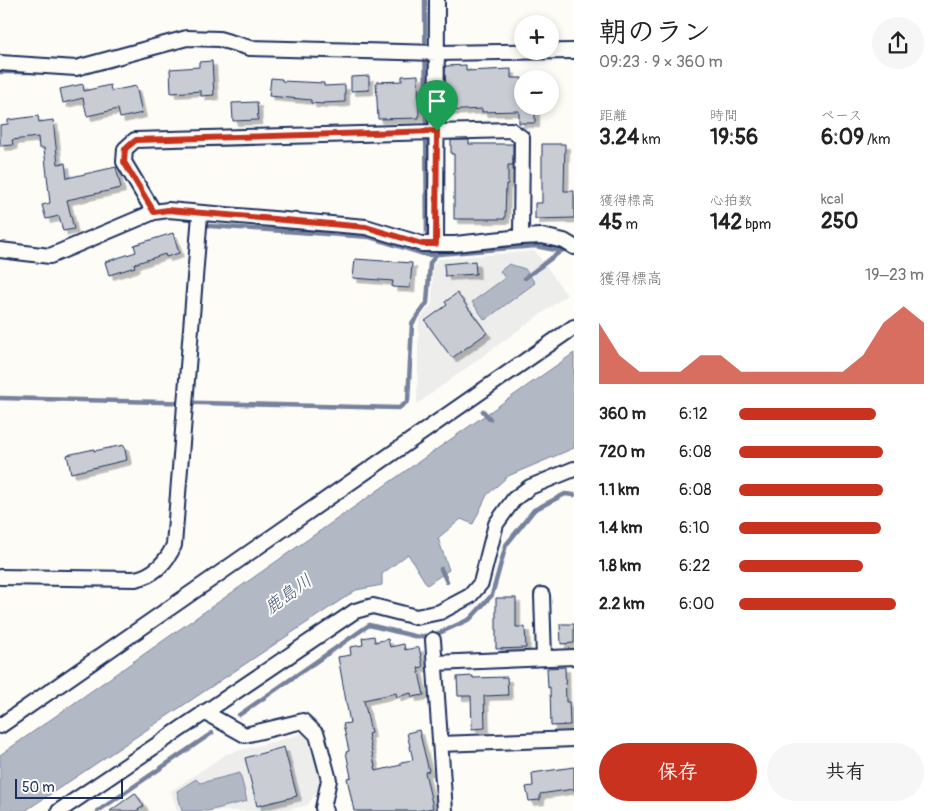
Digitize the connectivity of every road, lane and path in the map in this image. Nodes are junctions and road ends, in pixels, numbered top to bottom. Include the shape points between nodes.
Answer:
1 (436, 0) edge
2 (574, 52) edge
3 (438, 53) junction
4 (0, 63) edge
5 (437, 131) junction
6 (154, 212) junction
7 (200, 214) junction
8 (521, 237) junction
9 (571, 241) edge
10 (436, 244) junction
11 (0, 250) edge
12 (574, 327) edge
13 (574, 469) edge
14 (0, 577) edge
15 (542, 595) dead end
16 (433, 640) dead end
17 (574, 657) edge
18 (544, 658) junction
19 (434, 663) junction
20 (204, 712) junction
21 (0, 726) edge
22 (574, 739) edge
23 (440, 744) junction
24 (320, 810) edge
25 (59, 811) edge
26 (445, 811) edge

1 - 3 street
2 - 3 street
3 - 4 street via 250,48 219,39 187,38 76,68
3 - 5 street
5 - 6 street via 136,140 125,149 124,162
5 - 8 street via 511,130 522,138
5 - 10 street
6 - 7 street via 168,210
6 - 11 street via 50,256
7 - 10 street via 366,227 422,244
7 - 14 street via 174,545 170,556 145,578
8 - 9 street via 542,236
8 - 10 street
12 - 21 street
13 - 20 street via 530,487 514,500 496,524 481,583 470,596 440,612 416,617 373,606 355,610
15 - 18 street
16 - 19 street
17 - 18 street
18 - 19 street
19 - 23 street
20 - 24 street via 245,735 303,721 317,735 329,780
20 - 25 street
22 - 23 street
23 - 26 street

